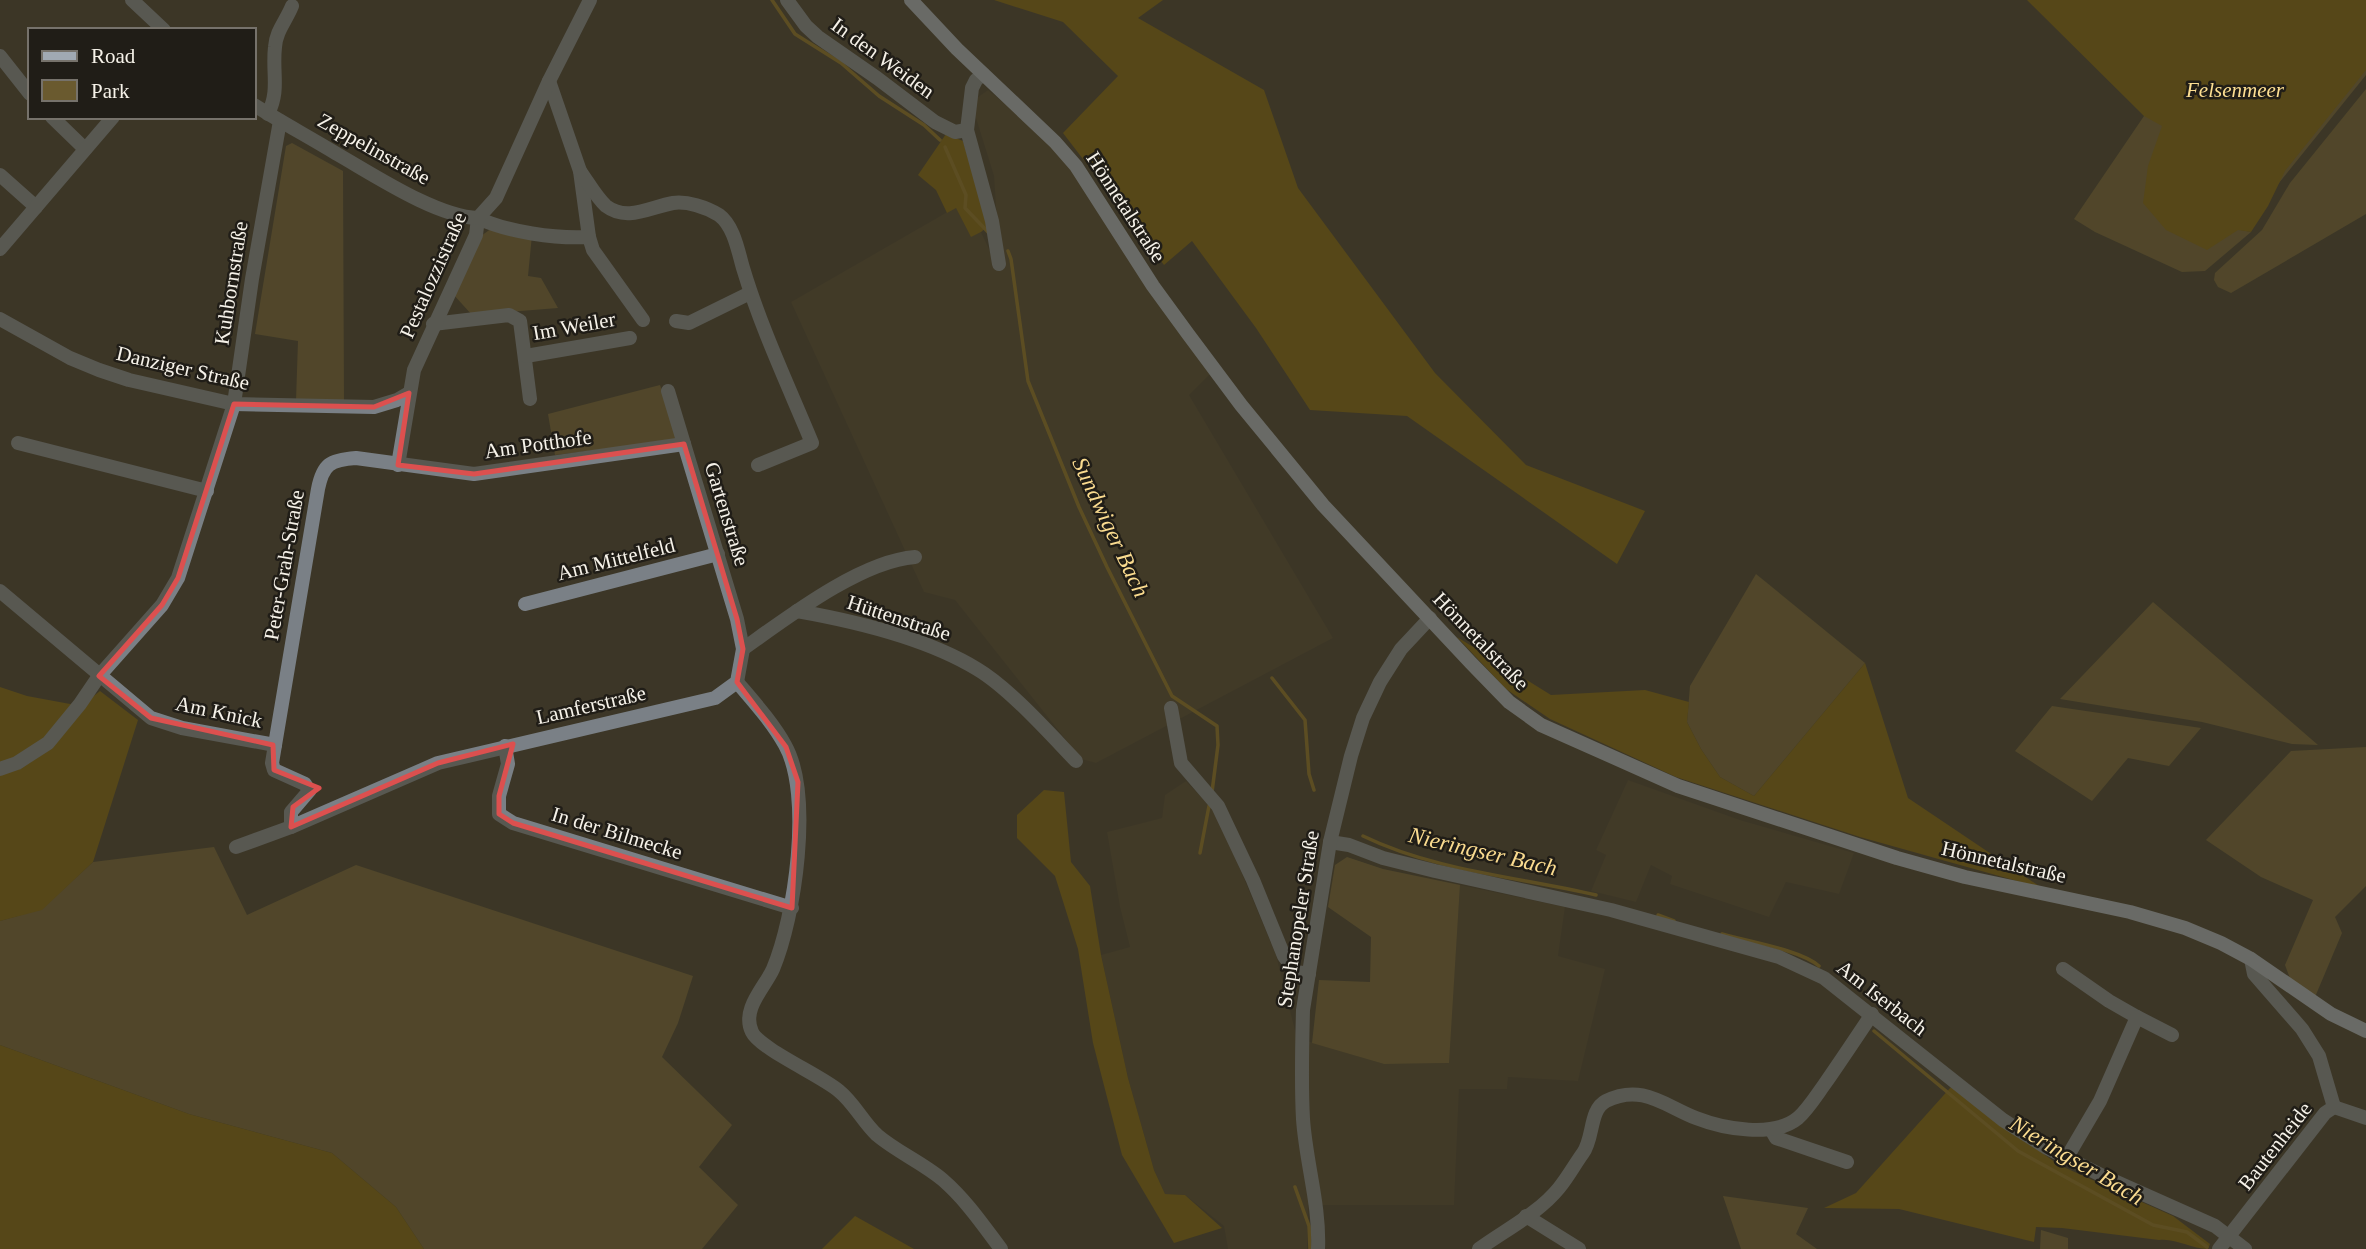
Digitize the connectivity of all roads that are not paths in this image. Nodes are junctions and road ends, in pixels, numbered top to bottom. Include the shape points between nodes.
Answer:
1 (132, 0) edge
2 (307, 0) edge
3 (590, 0) edge
4 (787, 0) edge
5 (911, 0) edge
6 (289, 3) edge
7 (162, 28) edge
8 (0, 56) edge
9 (983, 74) junction
10 (549, 81) junction
11 (28, 91) edge
12 (256, 106) edge
13 (274, 117) junction
14 (54, 119) edge
15 (111, 119) edge
16 (967, 130) junction
17 (85, 149) junction
18 (580, 171) junction
19 (0, 175) edge
20 (36, 207) junction
21 (478, 218) junction
22 (589, 237) junction
23 (0, 249) edge
24 (999, 264) dead end
25 (750, 293) junction
26 (0, 319) edge
27 (643, 320) dead end
28 (676, 321) dead end
29 (433, 324) junction
30 (630, 338) dead end
31 (526, 356) junction
32 (668, 391) dead end
33 (409, 393) junction
34 (530, 399) dead end
35 (234, 404) junction
36 (18, 443) dead end
37 (684, 444) junction
38 (398, 465) junction
39 (758, 465) dead end
40 (207, 491) junction
41 (718, 554) junction
42 (915, 557) dead end
43 (0, 591) edge
44 (525, 604) dead end
45 (797, 611) junction
46 (1430, 618) junction
47 (743, 649) junction
48 (99, 676) junction
49 (737, 682) junction
50 (1171, 708) dead end
51 (275, 745) junction
52 (505, 746) junction
53 (1076, 761) dead end
54 (0, 769) edge
55 (291, 827) junction
56 (1330, 842) junction
57 (236, 847) dead end
58 (792, 908) junction
59 (2251, 959) junction
60 (2063, 969) dead end
61 (1309, 974) junction
62 (1872, 1014) junction
63 (2137, 1017) junction
64 (2366, 1031) edge
65 (2172, 1035) dead end
66 (2334, 1107) junction
67 (2366, 1118) edge
68 (1772, 1130) junction
69 (2066, 1159) junction
70 (1847, 1162) dead end
71 (1526, 1216) junction
72 (2229, 1236) junction
73 (1001, 1249) edge
74 (1318, 1249) edge
75 (1479, 1249) edge
76 (1579, 1249) edge
77 (2219, 1249) edge
78 (2245, 1249) edge

1 - 7 street
2 - 6 street
3 - 10 street, Pestalozzistraße
4 - 16 street, In den Weiden via 818,37 935,122 955,132
5 - 9 main road, Hönnetalstraße
6 - 13 street, Kuhbornstraße via 275,48
8 - 11 street
9 - 16 street via 972,88
9 - 46 main road, Hönnetalstraße via 1076,166 1153,286 1241,405 1324,505
10 - 18 street
10 - 21 street, Pestalozzistraße via 496,198
12 - 13 street, Zeppelinstraße
13 - 21 street, Zeppelinstraße via 443,212
13 - 35 street, Kuhbornstraße
14 - 17 street
15 - 17 street
16 - 24 street
17 - 20 street
18 - 22 street
18 - 25 street via 605,205 623,214 674,203 708,209 722,217 733,234
19 - 20 street
20 - 23 street
21 - 22 street via 495,226
21 - 29 street, Pestalozzistraße via 476,235
22 - 27 street via 593,250
25 - 28 street via 689,323
25 - 39 street via 812,443
26 - 35 street, Danziger Straße via 99,370
29 - 31 street, Im Weiler via 509,315 520,321
29 - 33 street, Pestalozzistraße
30 - 31 street, Im Weiler
31 - 34 street, Im Weiler
32 - 37 street, Gartenstraße
33 - 35 street, Danziger Straße via 374,407
33 - 38 street, Pestalozzistraße
35 - 40 street, Kuhbornstraße
36 - 40 street
37 - 38 street, Am Potthofe via 474,474
37 - 41 street, Gartenstraße
38 - 51 street, Peter-Grah-Straße via 342,459 328,464 321,476
40 - 48 street, Kuhbornstraße via 169,594
41 - 44 street, Am Mittelfeld
41 - 47 street, Gartenstraße
42 - 45 street via 897,558
43 - 48 street, Am Knick
45 - 47 street
45 - 53 street, Hüttenstraße via 918,642 978,669
46 - 56 street, Stephanopeler Straße via 1401,649 1371,700 1351,756
46 - 59 main road, Hönnetalstraße via 1509,702 1541,725 1678,786 1954,874 2185,928
47 - 49 street
48 - 51 street, Am Knick via 150,718
48 - 54 street, Kuhbornstraße via 48,743
49 - 52 street, Lamferstraße via 715,698
49 - 58 street via 786,747 797,782 798,853
50 - 61 street via 1181,763 1218,806 1284,956 1296,972
51 - 55 street, Am Knick via 274,770 305,783 309,791 290,812
52 - 55 street, Lamferstraße via 438,763
52 - 58 street, In der Bilmecke via 508,764 499,814 513,823
55 - 57 street, Lamferstraße
56 - 61 street, Stephanopeler Straße
56 - 62 street, Am Iserbach via 1757,949 1824,978
58 - 73 street via 771,972 755,998 751,1031 839,1091 875,1134 942,1180
59 - 64 main road, Hönnetalstraße via 2331,1014
59 - 66 street, Bautenheide via 2254,974 2319,1056
60 - 63 street
61 - 74 street, Stephanopeler Straße via 1303,1010 1303,1120
62 - 68 street via 1812,1102 1798,1118
62 - 69 street, Am Iserbach via 2003,1120
63 - 65 street
63 - 69 street via 2100,1101
66 - 67 street
66 - 72 street, Bautenheide
68 - 70 street via 1776,1138
68 - 71 street via 1695,1118 1654,1097 1630,1095 1603,1102 1587,1147 1558,1189
69 - 72 street, Am Iserbach
71 - 75 street
71 - 76 street
72 - 77 street, Bautenheide
72 - 78 street, Am Iserbach

